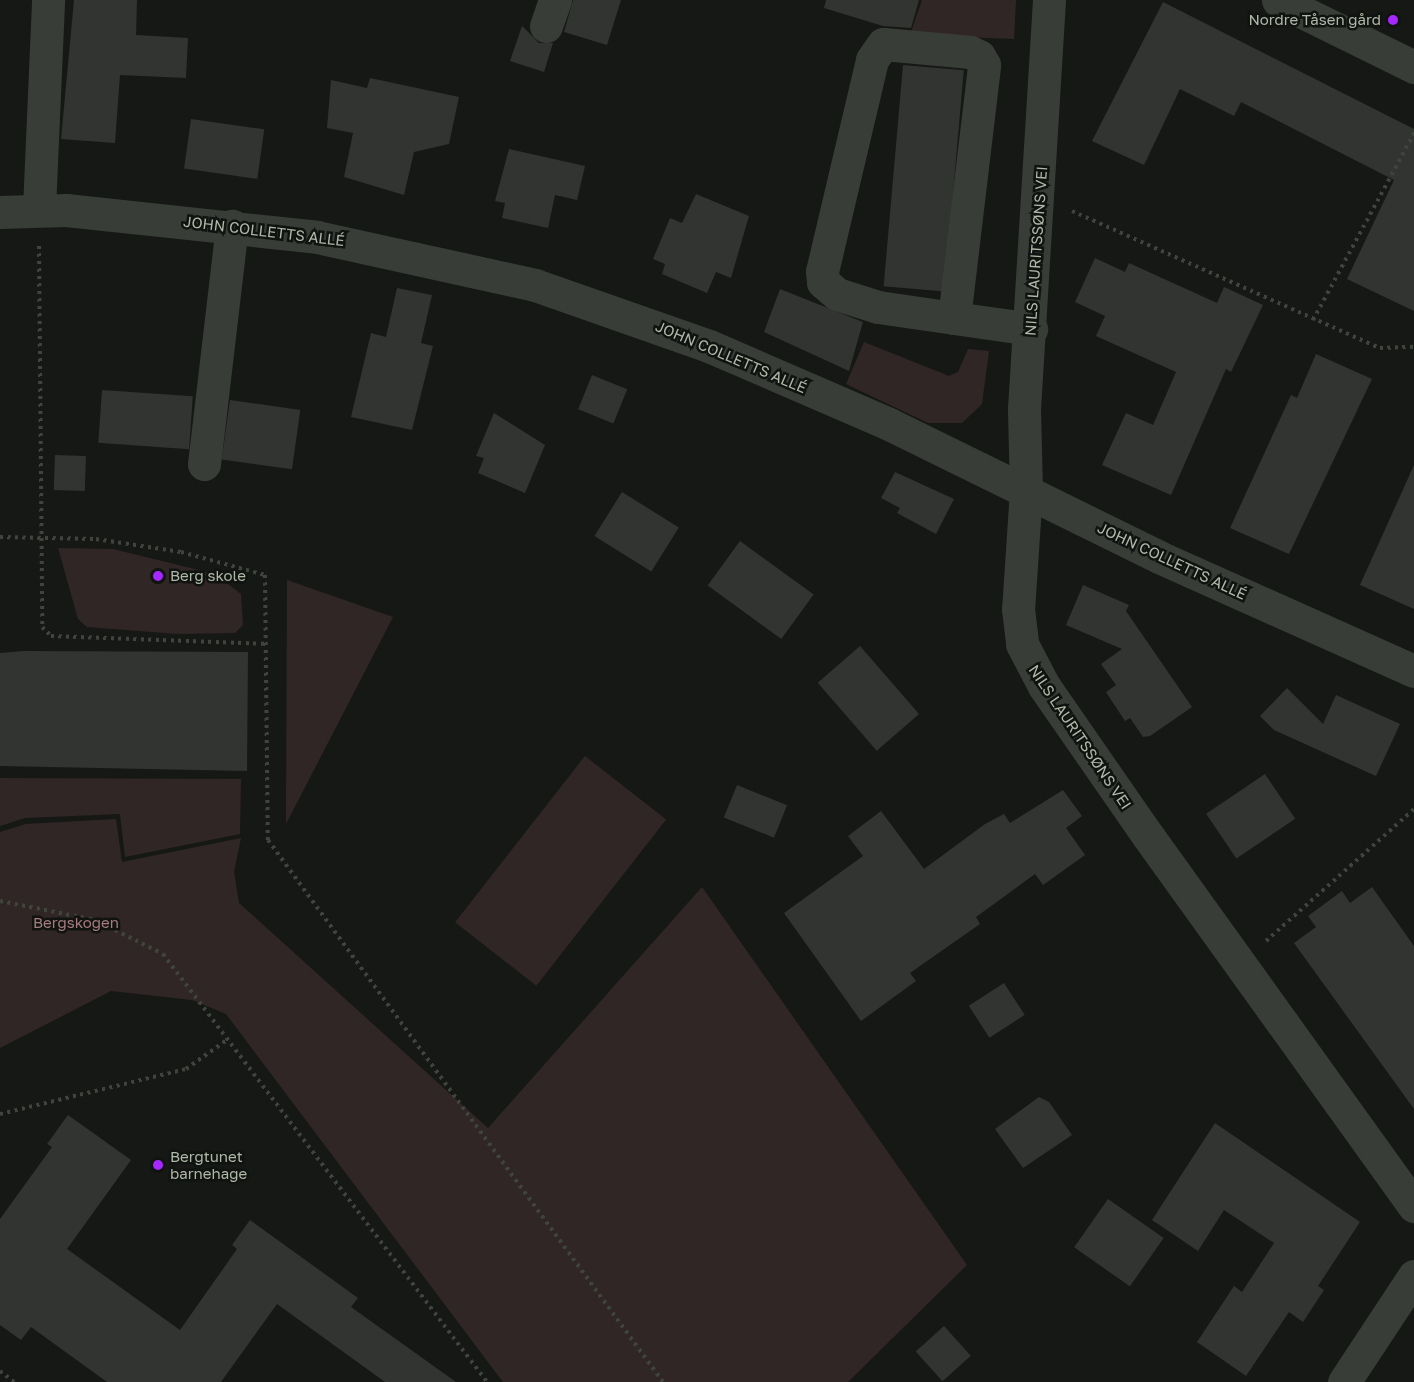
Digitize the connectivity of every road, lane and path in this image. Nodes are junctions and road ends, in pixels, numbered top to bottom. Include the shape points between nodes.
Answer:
1 (48, 0) edge
2 (1049, 0) edge
3 (1278, 0) edge
4 (1414, 67) edge
5 (1414, 134) edge
6 (1040, 197) junction
7 (39, 209) junction
8 (0, 212) edge
9 (232, 226) junction
10 (954, 318) junction
11 (1313, 320) junction
12 (1031, 329) junction
13 (1414, 347) edge
14 (204, 464) dead end
15 (1026, 490) junction
16 (38, 536) junction
17 (0, 537) edge
18 (265, 644) junction
19 (1414, 671) edge
20 (1414, 809) edge
21 (0, 901) edge
22 (1241, 964) junction
23 (228, 1039) junction
24 (0, 1114) edge
25 (1414, 1206) edge
26 (1414, 1275) edge
27 (0, 1371) edge
28 (14, 1382) edge
29 (487, 1382) edge
30 (663, 1382) edge
31 (1344, 1382) edge

1 - 7 street
2 - 6 street, NILS LAURITSSØNS VEI
3 - 4 street
5 - 11 path
6 - 11 path
6 - 12 street, NILS LAURITSSØNS VEI
7 - 8 street, JOHN COLLETTS ALLÉ
7 - 9 street, JOHN COLLETTS ALLÉ
7 - 16 path
9 - 14 street
9 - 15 street, JOHN COLLETTS ALLÉ via 377,247 535,285 709,346
10 - 10 street via 878,307 837,294 823,282 822,271 872,60 883,44 975,53 984,65
10 - 12 street
11 - 13 path via 1380,348
12 - 15 street, NILS LAURITSSØNS VEI via 1024,410
15 - 19 street, JOHN COLLETTS ALLÉ via 1160,557
15 - 22 street, NILS LAURITSSØNS VEI via 1018,609 1028,661
16 - 17 path
16 - 18 path via 96,539 182,552 265,575
16 - 18 path via 42,627 51,636
18 - 30 path via 268,840
20 - 22 path
21 - 23 path via 95,920 163,954
22 - 25 street, NILS LAURITSSØNS VEI
23 - 24 path via 186,1070
23 - 29 path
26 - 31 street
27 - 28 path

